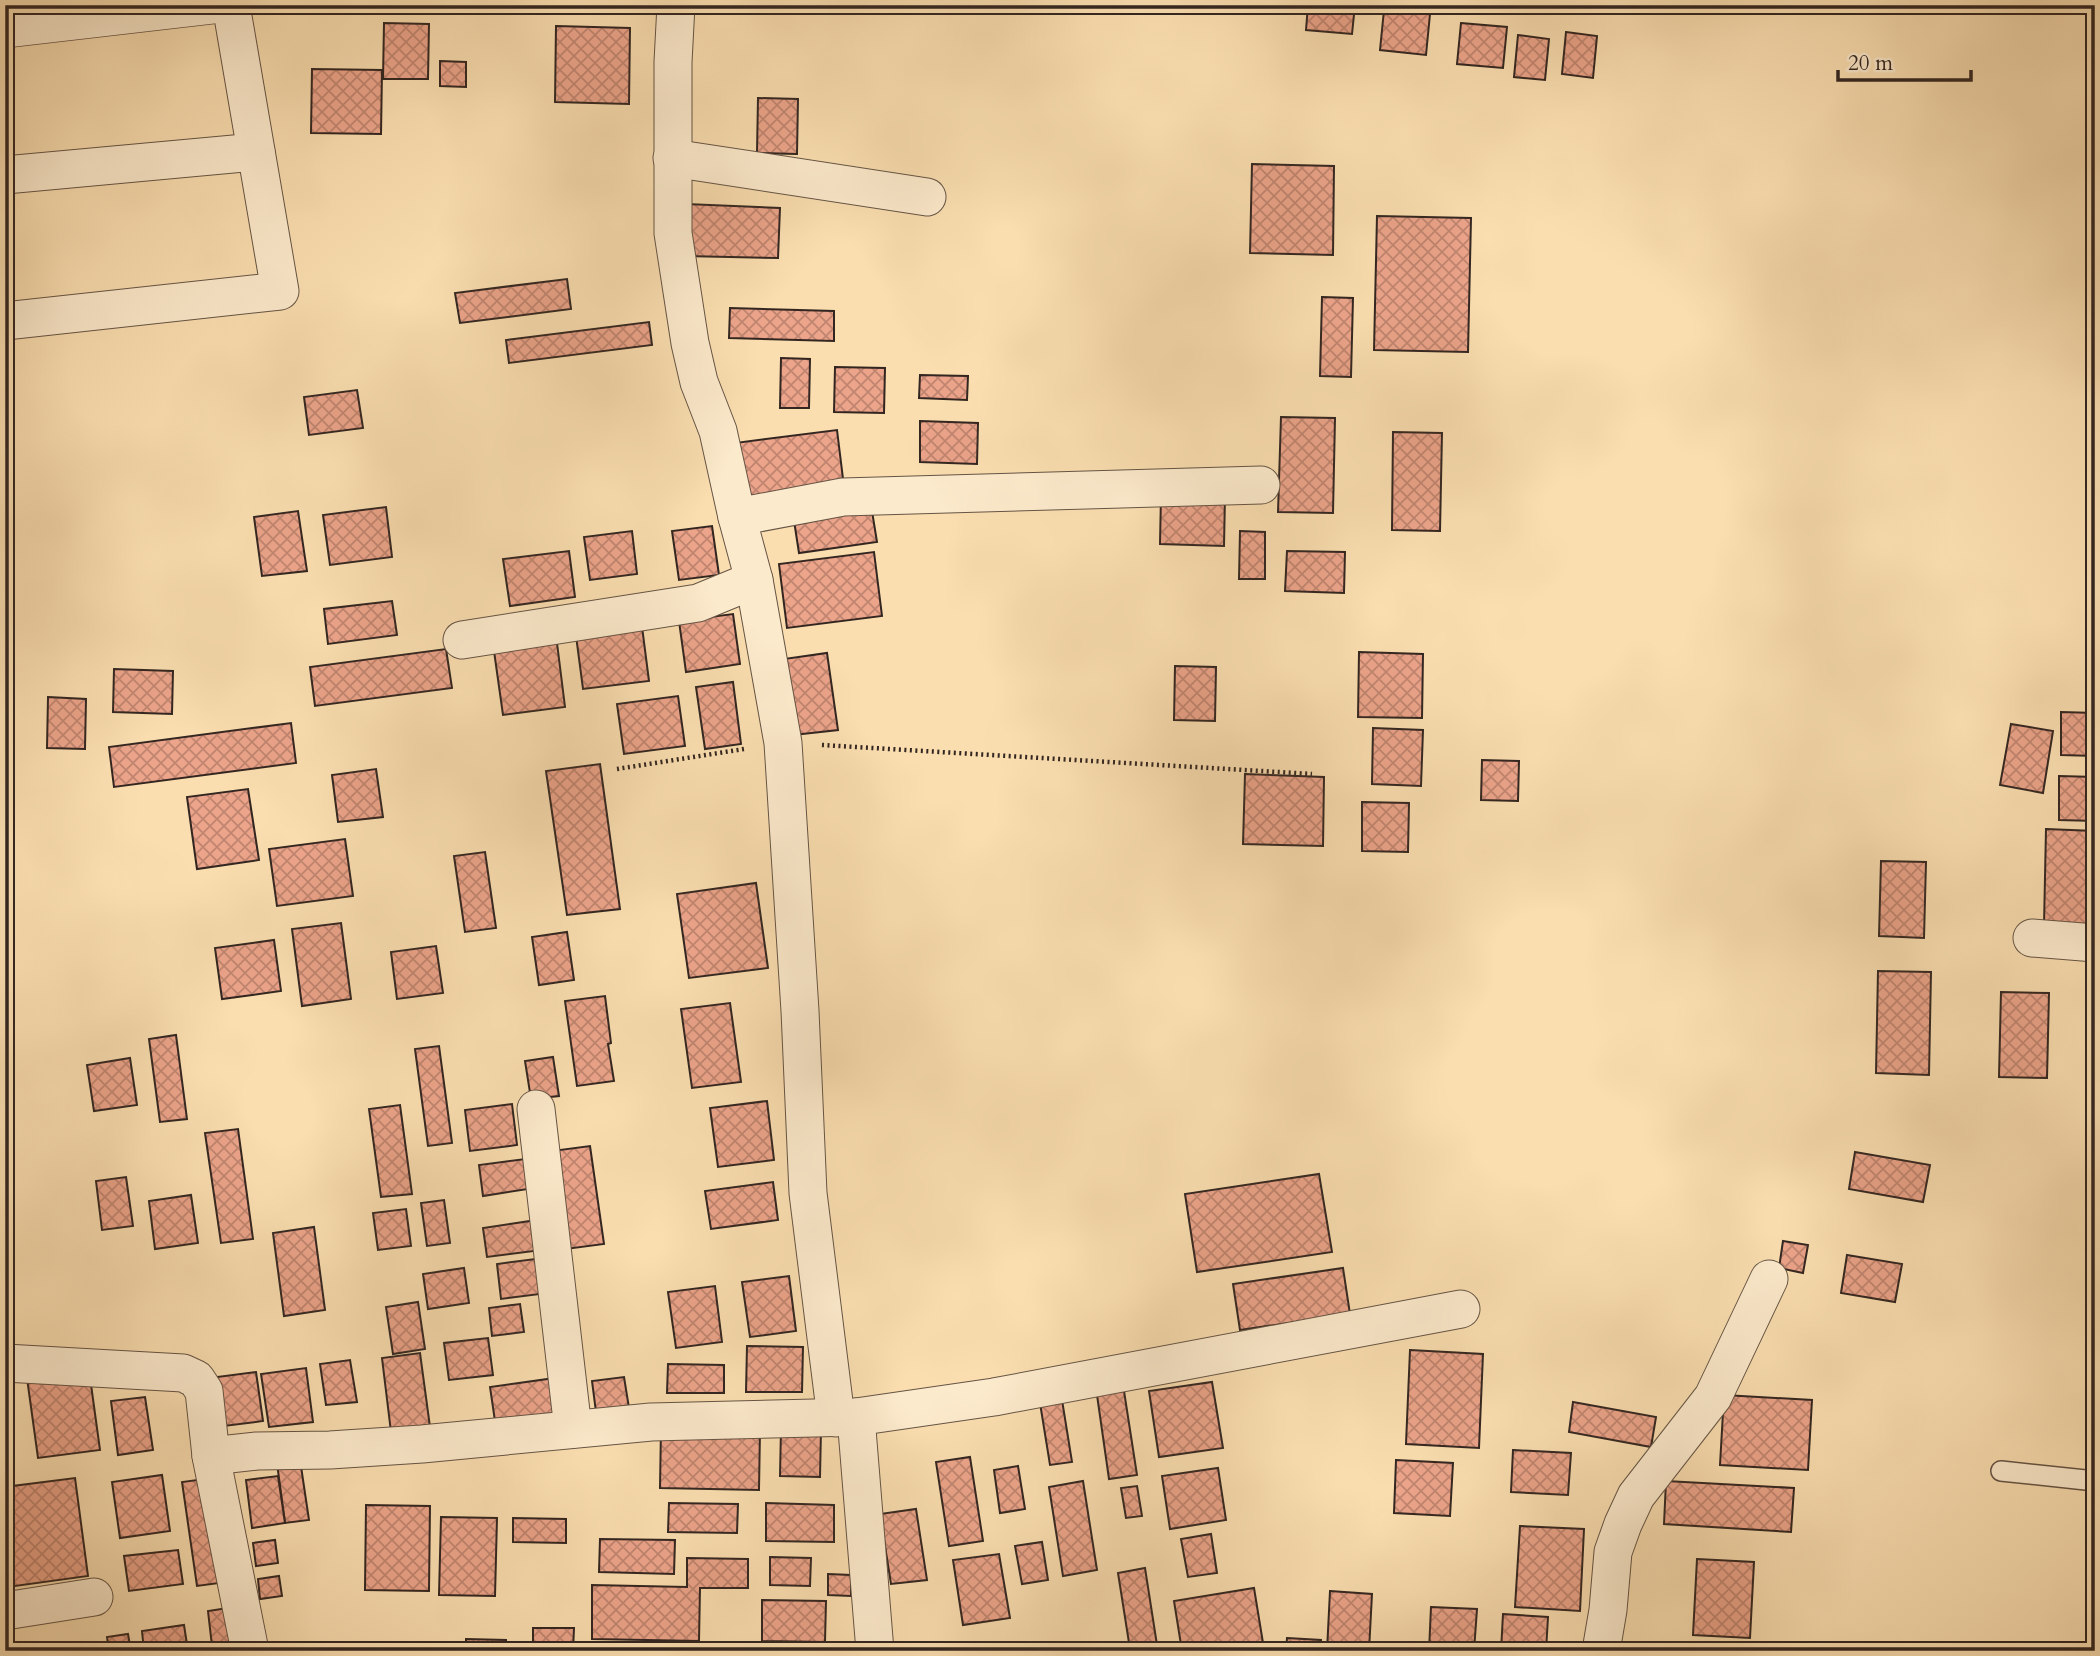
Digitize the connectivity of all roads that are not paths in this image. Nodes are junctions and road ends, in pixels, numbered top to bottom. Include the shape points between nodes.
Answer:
1 (212, 5) edge
2 (231, 5) edge
3 (676, 5) edge
4 (68, 13) edge
5 (5, 29) edge
6 (256, 152) junction
7 (672, 158) junction
8 (5, 175) edge
9 (927, 197) dead end
10 (5, 321) edge
11 (1261, 485) dead end
12 (737, 517) junction
13 (754, 580) junction
14 (462, 640) dead end
15 (2032, 938) dead end
16 (2095, 943) edge
17 (536, 1109) dead end
18 (1769, 1279) dead end
19 (1461, 1310) dead end
20 (5, 1363) edge
21 (846, 1417) junction
22 (573, 1429) junction
23 (211, 1456) junction
24 (2001, 1471) dead end
25 (2095, 1481) edge
26 (94, 1597) dead end
27 (5, 1611) edge
28 (250, 1651) edge
29 (875, 1651) edge
30 (1601, 1651) edge

1 - 4 street
2 - 6 street
3 - 7 street
4 - 5 street
6 - 8 street
6 - 10 street via 280,291
7 - 9 street
7 - 12 street via 673,233 690,343 718,431
11 - 12 street via 843,497
12 - 13 street
13 - 14 street via 698,603
13 - 21 street via 783,743 808,1193
15 - 16 street
17 - 22 street
18 - 30 street via 1713,1397 1636,1496 1623,1524 1613,1552
19 - 21 street via 994,1397
20 - 23 street via 183,1373 196,1379 204,1391
21 - 22 street via 712,1419
21 - 29 street
22 - 23 street via 422,1444
23 - 28 street
24 - 25 lane
26 - 27 street

